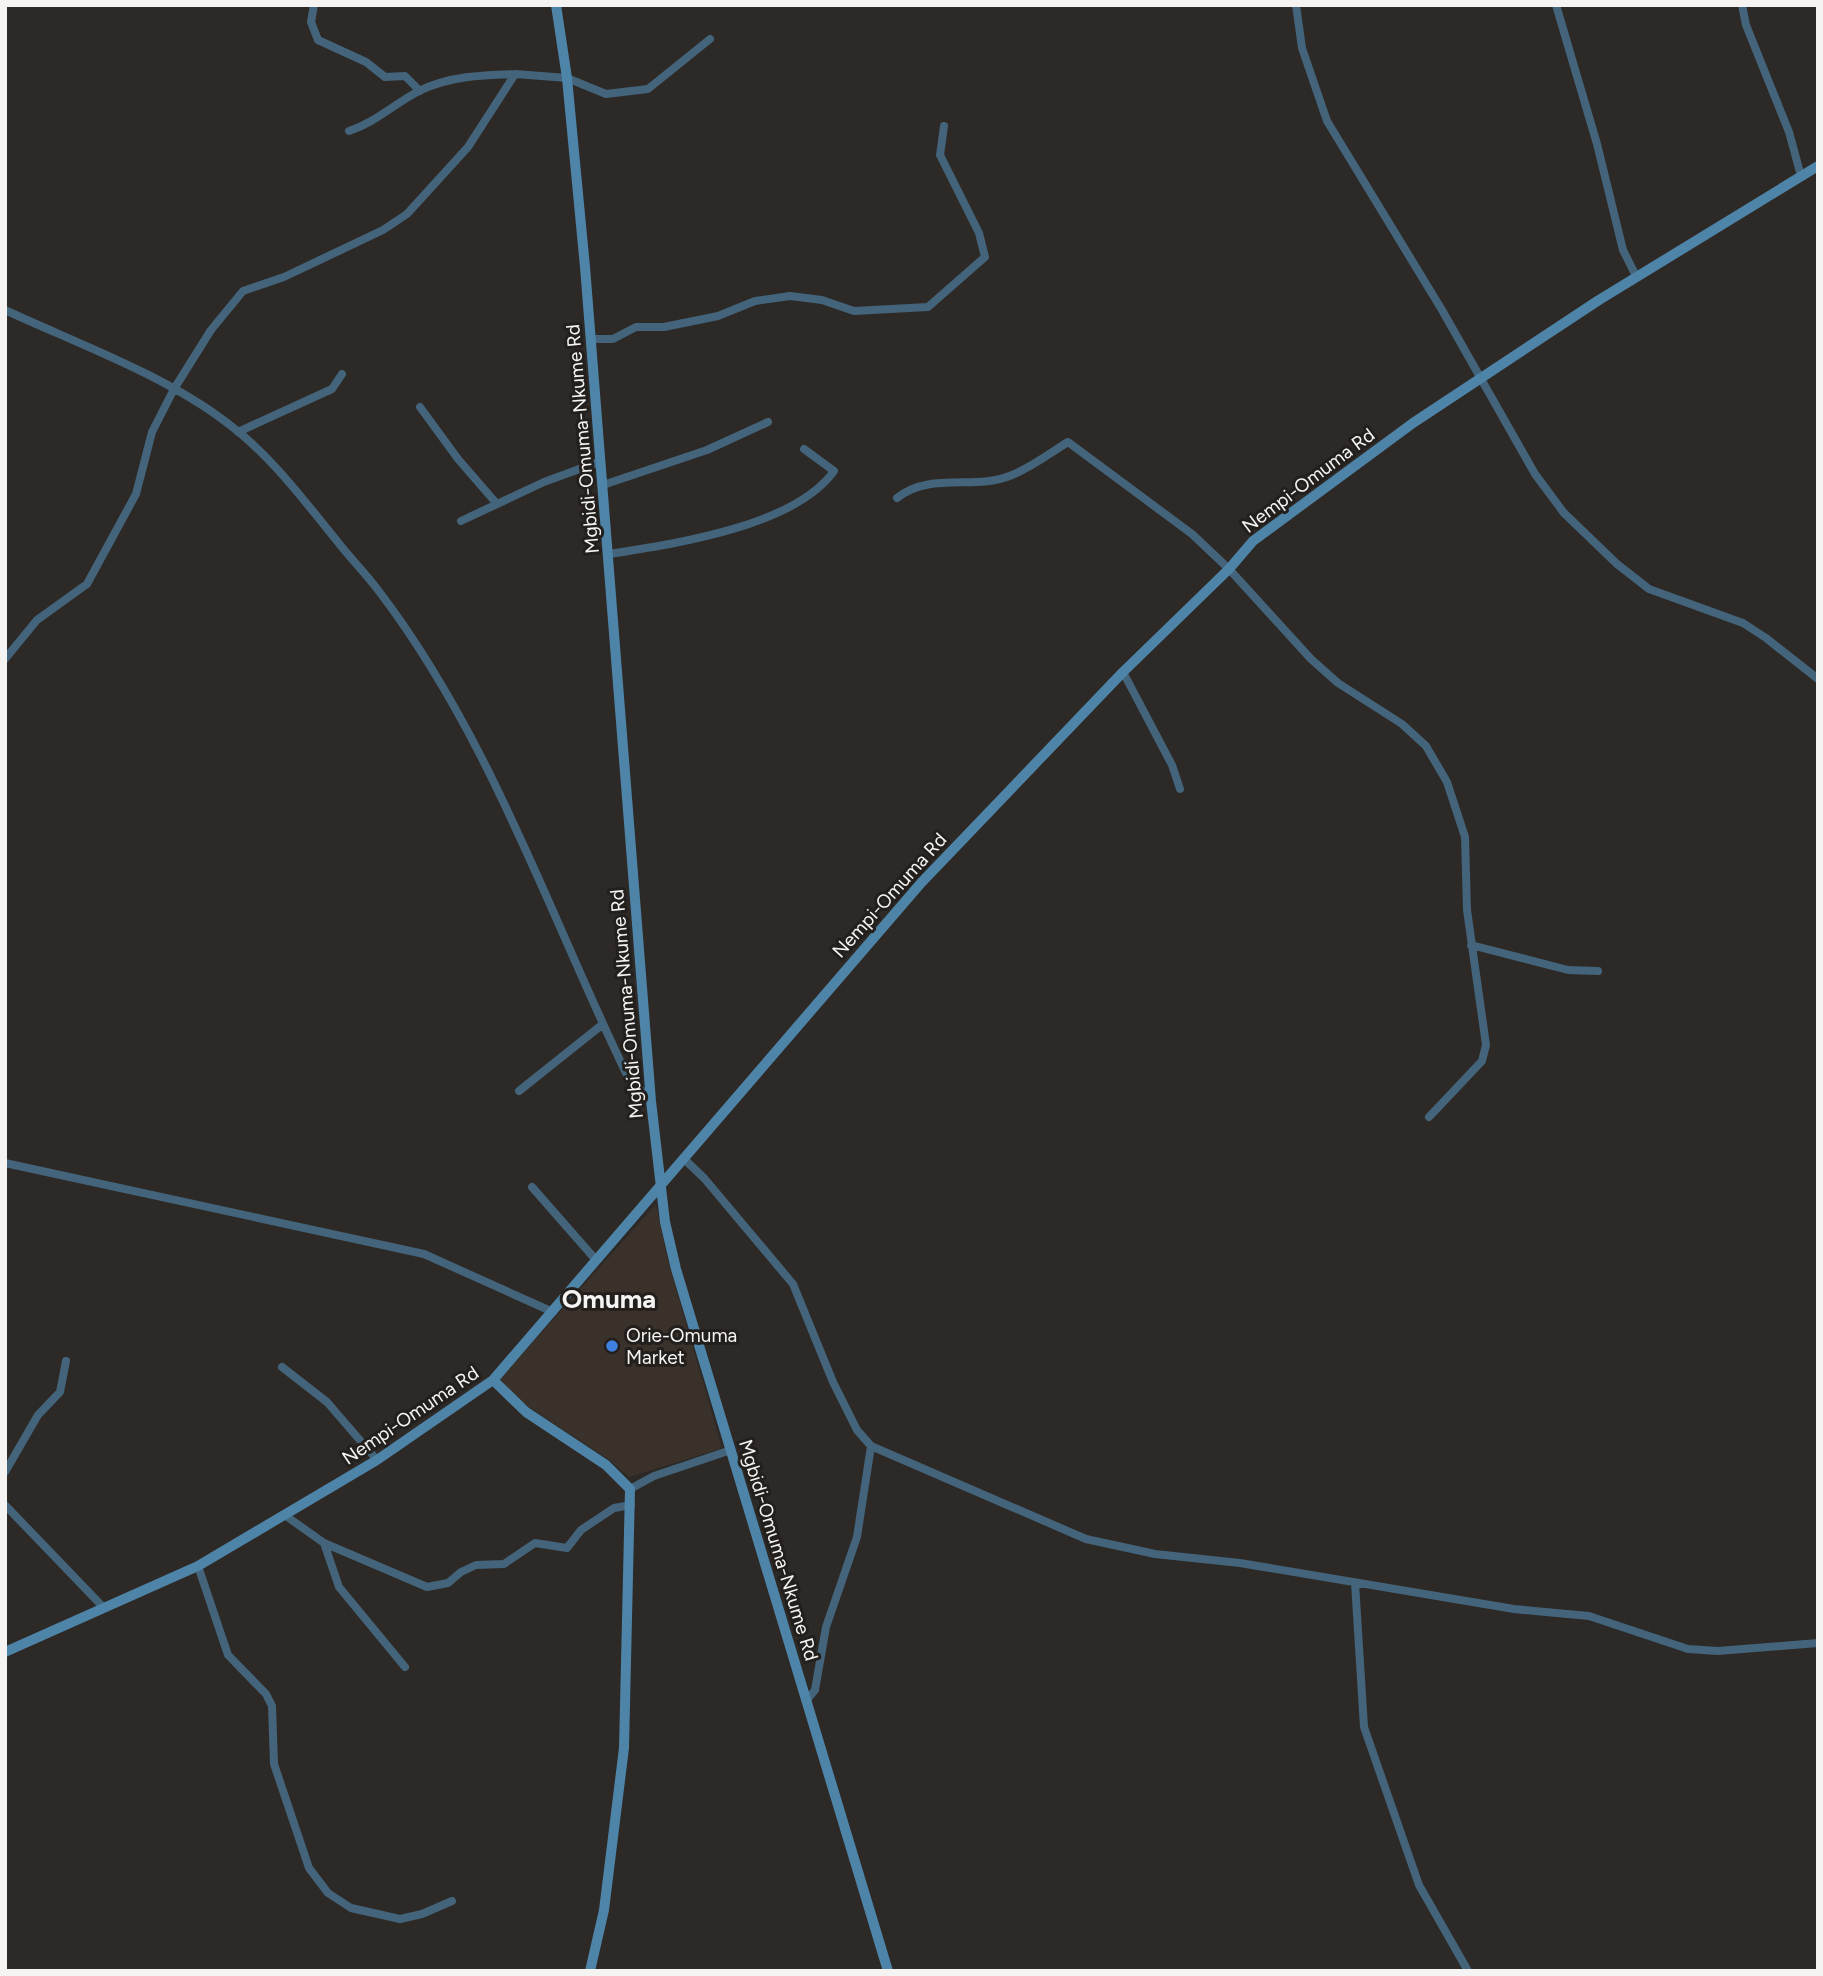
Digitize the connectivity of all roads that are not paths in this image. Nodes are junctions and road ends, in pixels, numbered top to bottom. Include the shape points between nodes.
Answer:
1 (314, 5) edge
2 (556, 5) edge
3 (1296, 5) edge
4 (1556, 5) edge
5 (1742, 5) edge
6 (710, 39) dead end
7 (515, 74) junction
8 (567, 78) junction
9 (420, 91) junction
10 (944, 125) dead end
11 (349, 131) dead end
12 (1818, 166) edge
13 (1801, 176) junction
14 (1636, 276) junction
15 (5, 310) edge
16 (591, 339) junction
17 (342, 374) dead end
18 (1480, 378) junction
19 (174, 389) junction
20 (420, 407) dead end
21 (768, 422) dead end
22 (238, 432) junction
23 (804, 449) dead end
24 (601, 461) junction
25 (603, 485) junction
26 (897, 498) dead end
27 (498, 504) junction
28 (461, 521) dead end
29 (609, 554) junction
30 (1229, 569) junction
31 (5, 659) edge
32 (1123, 672) junction
33 (1818, 678) edge
34 (1180, 789) dead end
35 (1471, 946) junction
36 (1598, 971) dead end
37 (603, 1024) junction
38 (519, 1091) dead end
39 (651, 1101) junction
40 (1429, 1117) dead end
41 (683, 1158) junction
42 (5, 1163) edge
43 (532, 1187) dead end
44 (660, 1187) junction
45 (596, 1260) junction
46 (553, 1312) junction
47 (66, 1361) dead end
48 (282, 1367) dead end
49 (493, 1380) junction
50 (871, 1446) junction
51 (731, 1450) junction
52 (377, 1460) junction
53 (5, 1472) edge
54 (631, 1489) junction
55 (5, 1505) edge
56 (631, 1505) junction
57 (286, 1516) junction
58 (324, 1543) junction
59 (198, 1566) junction
60 (1355, 1583) junction
61 (104, 1608) junction
62 (1818, 1643) edge
63 (5, 1652) edge
64 (405, 1667) dead end
65 (806, 1701) junction
66 (452, 1901) dead end
67 (590, 1971) edge
68 (888, 1971) edge
69 (1468, 1971) edge

1 - 9 street via 311,22 318,40 366,62 386,78 405,76
2 - 8 street, Mgbidi-Omuma-Nkume Rd
3 - 18 street via 1302,48 1327,121
4 - 14 street via 1623,250
5 - 13 street
6 - 8 street via 648,89 606,94
7 - 8 street
7 - 9 street via 472,75
7 - 19 street via 468,147 407,214 284,277 243,291 211,330
8 - 16 street, Mgbidi-Omuma-Nkume Rd
9 - 11 street via 370,124
10 - 16 street via 940,155 979,233 985,257 928,307 854,311 790,296 755,301 718,316 664,327 636,327 613,339
12 - 13 street, Nempi-Omuma Rd
13 - 14 street, Nempi-Omuma Rd
14 - 18 street, Nempi-Omuma Rd
15 - 19 street
16 - 24 street, Mgbidi-Omuma-Nkume Rd
17 - 22 street via 332,389
18 - 30 street, Nempi-Omuma Rd via 1253,541
18 - 33 street via 1535,474 1564,513 1617,564 1648,589 1755,630
19 - 22 street
19 - 31 street via 152,432 136,494 87,584 37,621
20 - 27 street
21 - 25 street via 707,450
22 - 37 street via 306,500 378,589 417,647 493,781
23 - 29 street via 834,471 826,482 776,513 717,535
24 - 25 street, Mgbidi-Omuma-Nkume Rd
24 - 27 street
25 - 29 street, Mgbidi-Omuma-Nkume Rd
26 - 30 street via 910,488 940,481 1011,476 1068,442 1192,534
27 - 28 street
29 - 39 street, Mgbidi-Omuma-Nkume Rd
30 - 32 street, Nempi-Omuma Rd
30 - 35 street via 1311,659 1426,746 1447,782 1462,826
32 - 34 street
32 - 41 street, Nempi-Omuma Rd via 921,883
35 - 36 street via 1568,970
35 - 40 street via 1485,1025 1482,1061
37 - 38 street
37 - 39 street via 626,1073
39 - 44 street, Mgbidi-Omuma-Nkume Rd
41 - 44 street, Nempi-Omuma Rd
41 - 50 street via 793,1284 833,1382
42 - 46 street via 424,1254
43 - 45 street
44 - 45 street, Nempi-Omuma Rd
44 - 51 street, Mgbidi-Omuma-Nkume Rd via 676,1269
45 - 46 street, Nempi-Omuma Rd
46 - 49 street, Nempi-Omuma Rd
47 - 53 street via 60,1392 37,1415
48 - 52 street via 327,1402
49 - 52 street, Nempi-Omuma Rd
49 - 54 street via 526,1412 606,1465
50 - 60 street via 1086,1539 1163,1556 1240,1563
50 - 65 street via 857,1537 826,1627 816,1690
51 - 54 street via 654,1476
51 - 65 street, Mgbidi-Omuma-Nkume Rd
52 - 57 street, Nempi-Omuma Rd
54 - 56 street
55 - 61 street
56 - 58 street via 614,1508 581,1530 567,1548 535,1543 503,1564 476,1565 440,1587 427,1587
56 - 67 street via 624,1748 604,1910
57 - 58 street
57 - 59 street, Nempi-Omuma Rd
58 - 64 street via 339,1587
59 - 61 street, Nempi-Omuma Rd
59 - 66 street via 228,1655 272,1706 274,1764 309,1868 328,1893 351,1908 400,1919
60 - 62 street via 1514,1609 1590,1616 1688,1649
60 - 69 street via 1364,1727 1419,1885
61 - 63 street, Nempi-Omuma Rd
65 - 68 street, Mgbidi-Omuma-Nkume Rd

